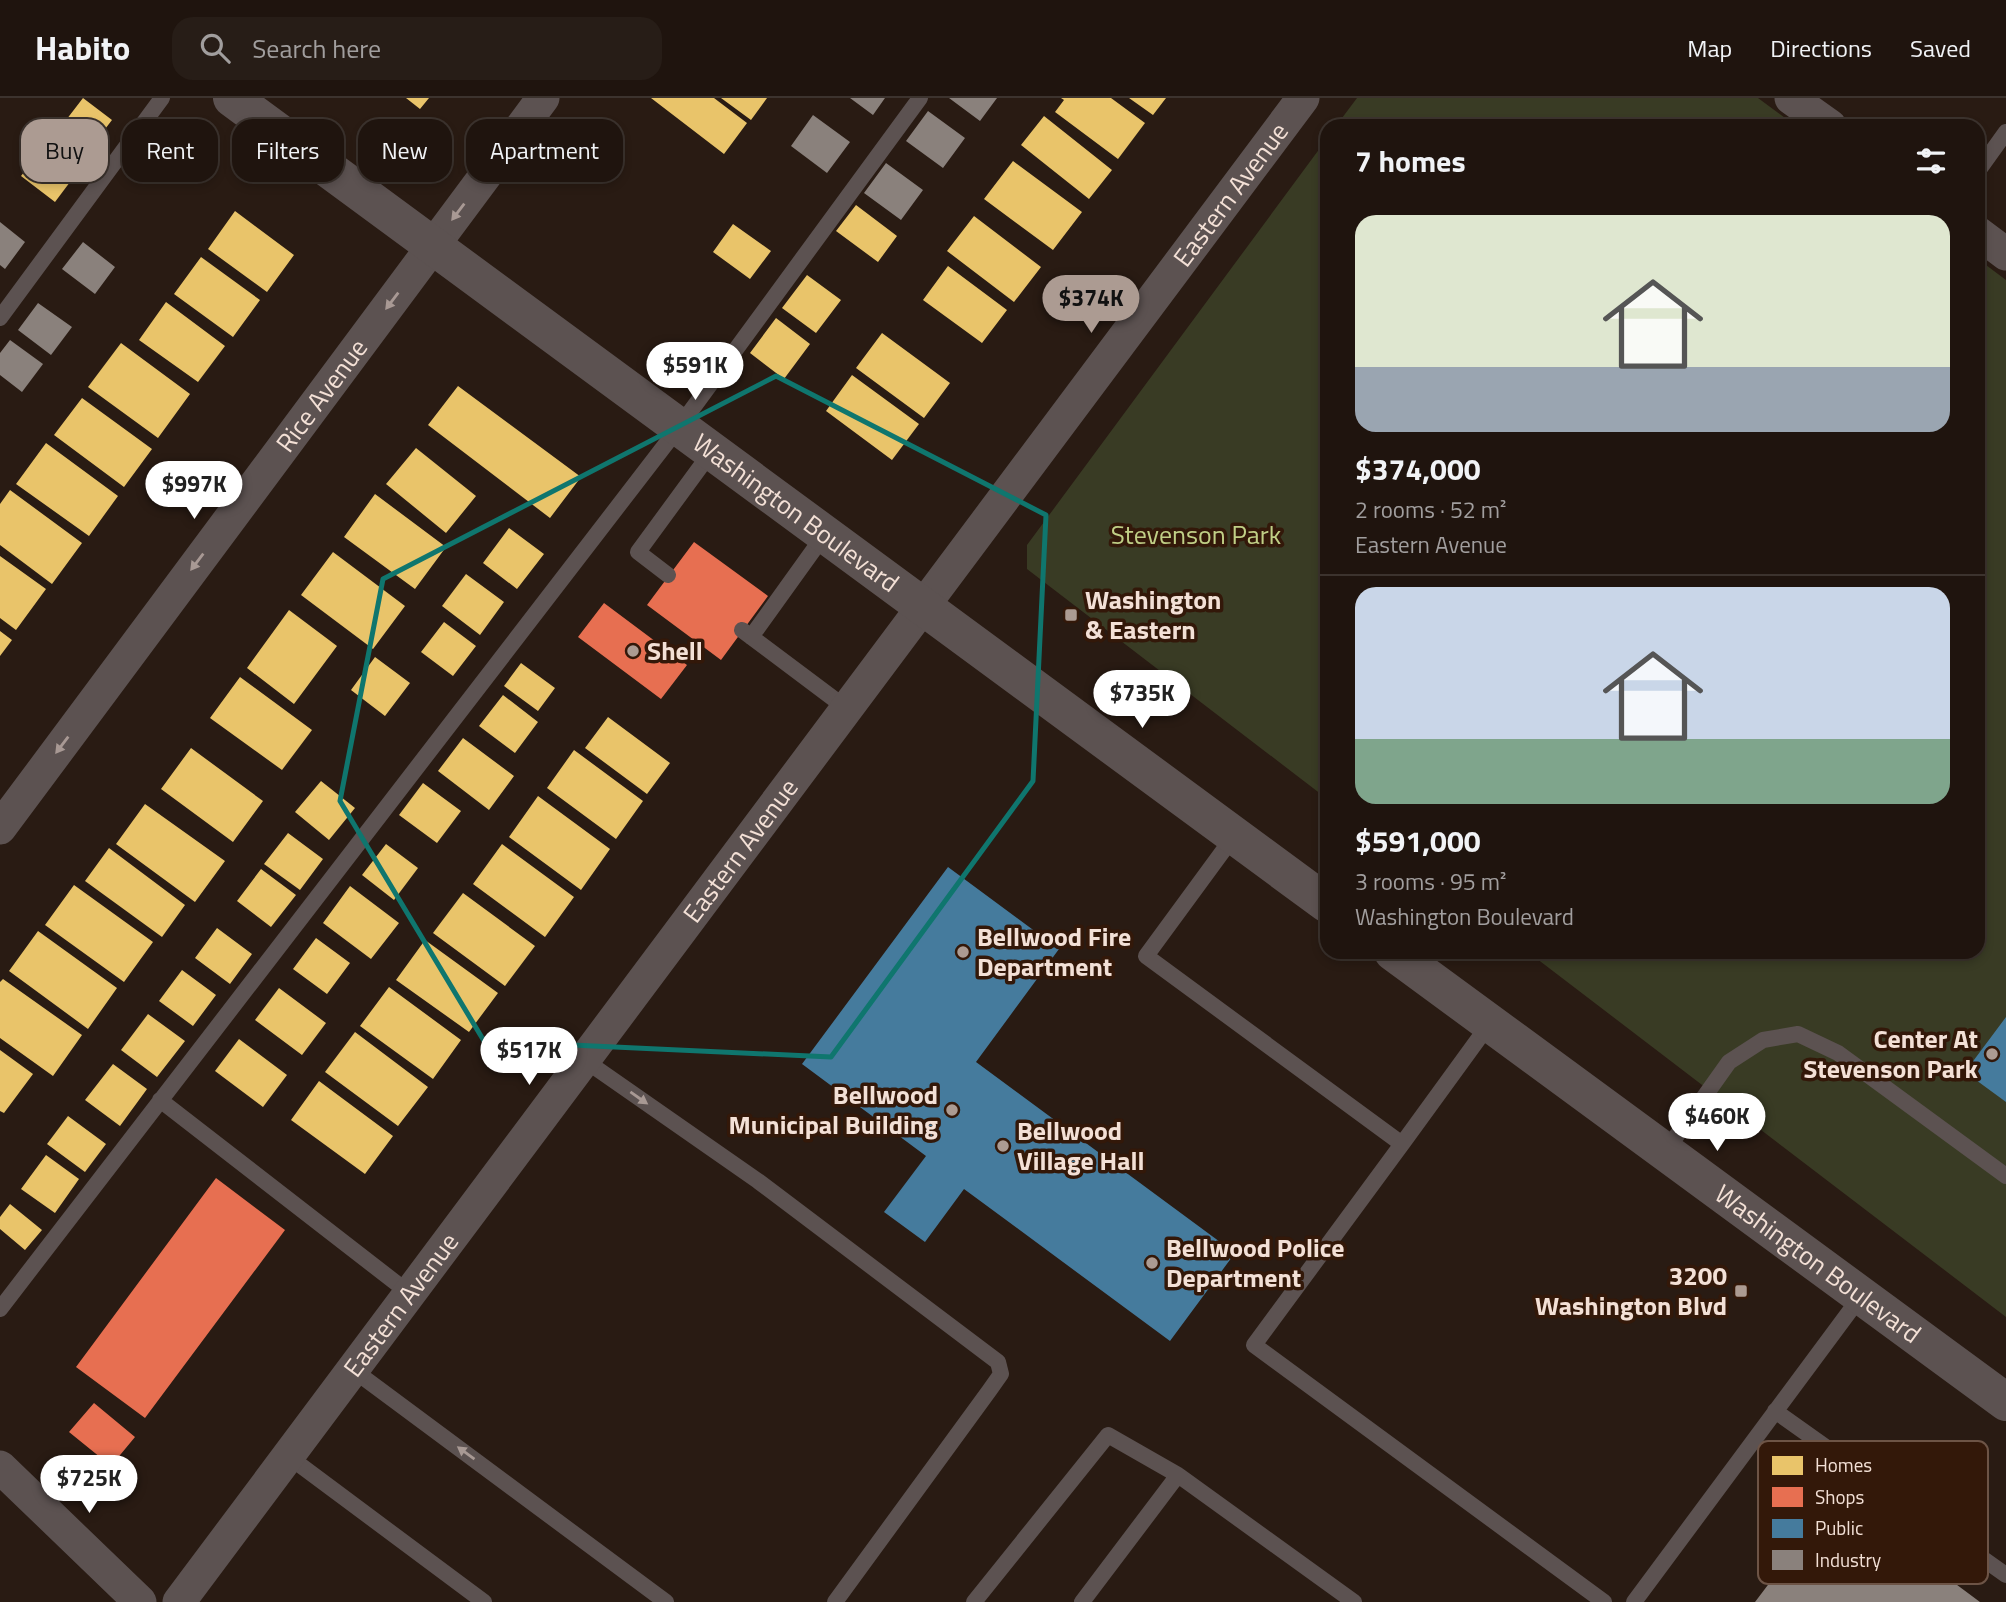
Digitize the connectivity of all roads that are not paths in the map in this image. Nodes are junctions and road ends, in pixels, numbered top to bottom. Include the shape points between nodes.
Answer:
1 (162, 98) edge
2 (232, 98) edge
3 (543, 98) edge
4 (920, 98) edge
5 (1303, 98) edge
6 (1791, 98) edge
7 (1820, 119) edge
8 (2006, 132) edge
9 (1985, 161) edge
10 (1985, 238) edge
11 (432, 246) junction
12 (2006, 254) edge
13 (0, 318) edge
14 (678, 427) junction
15 (712, 451) junction
16 (825, 534) junction
17 (668, 575) dead end
18 (922, 606) junction
19 (846, 708) junction
20 (0, 828) edge
21 (1234, 835) junction
22 (1320, 899) edge
23 (1403, 959) edge
24 (1490, 1023) junction
25 (583, 1059) junction
26 (160, 1100) junction
27 (1402, 1144) junction
28 (1665, 1152) junction
29 (2006, 1176) edge
30 (410, 1293) junction
31 (1861, 1296) junction
32 (0, 1309) edge
33 (352, 1369) junction
34 (2006, 1402) edge
35 (1775, 1411) junction
36 (1817, 1441) edge
37 (288, 1456) junction
38 (0, 1467) edge
39 (1178, 1475) junction
40 (1988, 1562) edge
41 (2006, 1575) edge
42 (140, 1602) edge
43 (179, 1602) edge
44 (484, 1602) edge
45 (666, 1602) edge
46 (835, 1602) edge
47 (974, 1602) edge
48 (1082, 1602) edge
49 (1354, 1602) edge
50 (1604, 1602) edge
51 (1634, 1602) edge

1 - 13 lane
2 - 11 street, Washington Boulevard
3 -> 11 street, Rice Avenue
4 - 14 lane
5 - 18 street, Eastern Avenue
6 - 7 street
8 - 9 lane
10 - 12 street
11 - 14 street, Washington Boulevard
11 -> 20 street, Rice Avenue
14 - 15 street, Washington Boulevard
14 - 26 lane
15 - 16 street, Washington Boulevard
15 - 17 lane via 638,552
16 - 18 street, Washington Boulevard
16 - 19 lane via 746,634
18 - 19 street, Eastern Avenue
18 - 21 street, Washington Boulevard
19 - 25 street, Eastern Avenue
21 - 22 street, Washington Boulevard
21 - 27 lane via 1146,956
23 - 24 street, Washington Boulevard
24 - 27 lane
24 - 28 street, Washington Boulevard
25 - 30 street, Eastern Avenue
25 -> 46 lane via 758,1181 998,1362 1001,1374
26 - 30 lane
26 - 32 lane
27 - 50 lane via 1254,1345
28 - 29 lane via 1729,1062 1763,1040 1798,1034 1838,1053
28 - 31 street, Washington Boulevard
30 - 33 street, Eastern Avenue
31 - 34 street, Washington Boulevard
31 - 35 lane
33 - 37 street, Eastern Avenue
45 -> 33 lane
35 - 36 lane
35 - 51 lane
37 - 43 street, Eastern Avenue
37 - 44 lane
38 - 42 street
39 - 47 lane via 1108,1434
39 - 48 lane
39 - 49 lane
40 - 41 lane

